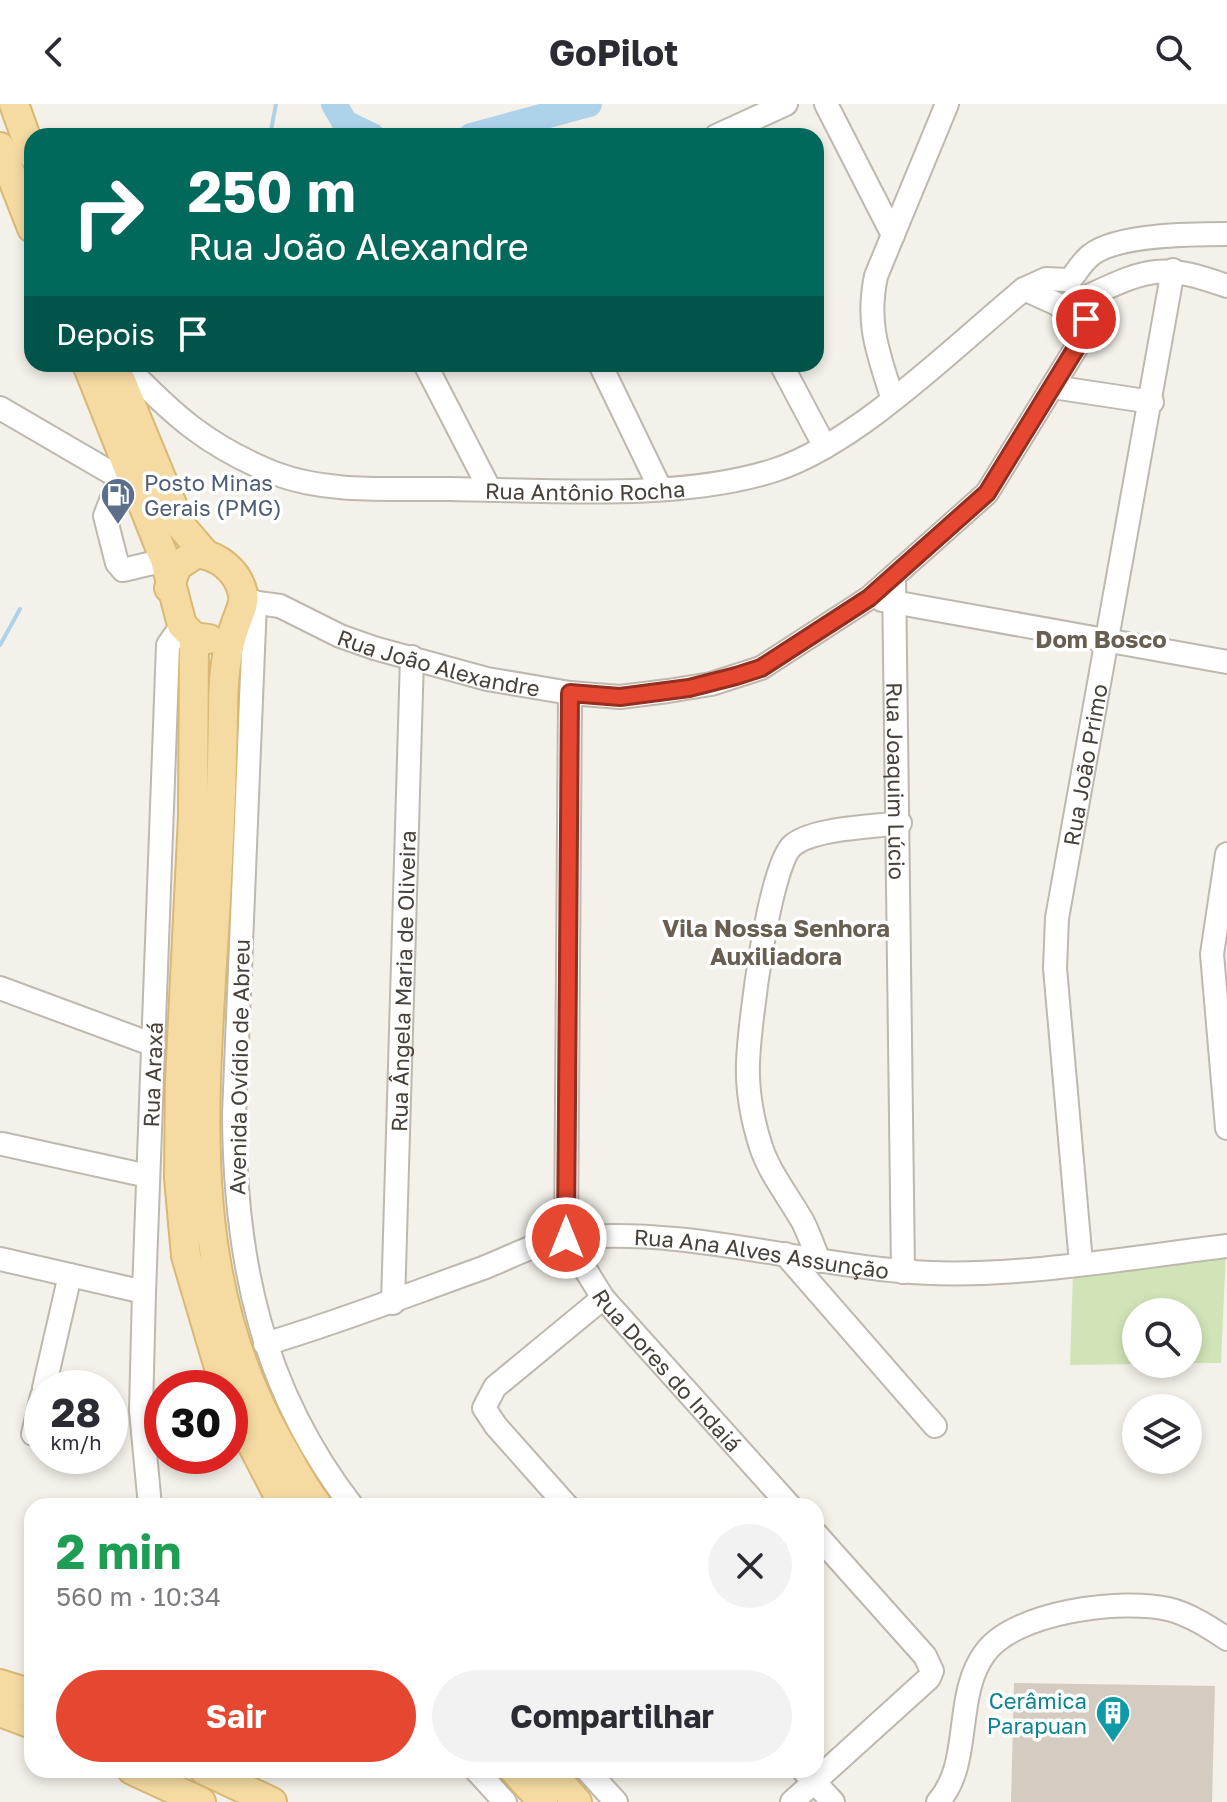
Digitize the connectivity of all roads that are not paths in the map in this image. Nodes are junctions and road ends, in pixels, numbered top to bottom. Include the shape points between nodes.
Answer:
1 (14, 104) edge
2 (786, 104) edge
3 (826, 104) edge
4 (947, 104) edge
5 (734, 128) edge
6 (24, 132) edge
7 (0, 147) edge
8 (24, 208) edge
9 (1227, 234) edge
10 (893, 235) junction
11 (1173, 270) junction
12 (1069, 280) junction
13 (1227, 286) edge
14 (1024, 289) junction
15 (1090, 301) junction
16 (1057, 304) junction
17 (90, 372) edge
18 (117, 372) edge
19 (132, 372) edge
20 (429, 372) edge
21 (604, 372) edge
22 (785, 372) edge
23 (1053, 387) junction
24 (892, 397) junction
25 (1152, 402) junction
26 (0, 408) edge
27 (825, 447) junction
28 (129, 483) junction
29 (660, 488) junction
30 (490, 490) junction
31 (206, 555) junction
32 (165, 560) junction
33 (894, 577) junction
34 (169, 588) junction
35 (869, 598) junction
36 (895, 601) junction
37 (244, 610) junction
38 (181, 636) junction
39 (1106, 638) junction
40 (412, 657) junction
41 (1227, 662) edge
42 (570, 693) junction
43 (900, 823) junction
44 (1227, 854) edge
45 (0, 988) edge
46 (154, 1045) junction
47 (1227, 1128) edge
48 (2, 1144) edge
49 (148, 1176) junction
50 (566, 1238) junction
51 (1227, 1246) edge
52 (785, 1254) junction
53 (0, 1259) edge
54 (819, 1261) junction
55 (1081, 1263) junction
56 (903, 1272) junction
57 (70, 1275) junction
58 (144, 1292) junction
59 (603, 1298) junction
60 (393, 1303) junction
61 (265, 1344) junction
62 (48, 1370) edge
63 (220, 1370) edge
64 (935, 1426) dead end
65 (248, 1437) edge
66 (323, 1497) edge
67 (149, 1498) edge
68 (280, 1498) edge
69 (560, 1498) edge
70 (783, 1498) edge
71 (824, 1543) edge
72 (1227, 1639) edge
73 (0, 1684) edge
74 (24, 1692) edge
75 (0, 1712) edge
76 (24, 1721) edge
77 (824, 1764) edge
78 (149, 1778) edge
79 (235, 1778) edge
80 (483, 1778) edge
81 (521, 1778) edge
82 (556, 1778) edge
83 (594, 1778) edge
84 (808, 1778) edge
85 (811, 1778) edge
86 (201, 1802) edge
87 (272, 1802) edge
88 (505, 1802) edge
89 (543, 1802) edge
90 (577, 1802) edge
91 (616, 1802) edge
92 (792, 1802) edge
93 (833, 1802) edge
94 (938, 1802) edge

1 - 6 main road
2 - 5 street
3 - 10 street
4 - 10 street
7 - 8 main road
9 - 12 street via 1163,235 1106,247 1093,253
10 - 24 street via 870,303 871,329
11 - 13 street
11 - 15 street via 1131,276
11 - 25 street, Rua João Primo
12 - 14 street via 1046,279
12 - 15 street via 1084,283
12 - 16 street via 1058,288
14 - 16 street
14 - 24 street, Rua Antônio Rocha
15 - 16 street via 1080,313 1069,314
15 - 23 street, Rua João Alexandre via 1083,335
17 - 28 main road
18 - 31 main road via 181,526
19 - 30 street, Rua Antônio Rocha via 200,437 277,474 360,487
20 - 30 street
21 - 29 street
22 - 27 street
23 - 25 street
23 - 33 street, Rua João Alexandre via 987,493
24 - 27 street, Rua Antônio Rocha
25 - 39 street, Rua João Primo
26 - 28 street
27 - 29 street, Rua Antônio Rocha via 775,470
28 - 32 main road
28 - 32 street via 105,516 117,563 132,570
29 - 30 street, Rua Antônio Rocha
31 - 34 main road via 197,553 177,566
31 - 37 main road via 234,573
32 - 34 main road
33 - 35 street, Rua João Alexandre
33 - 36 street, Rua Joaquim Lúcio
34 - 38 main road
35 - 36 street
35 - 42 street, Rua João Alexandre via 761,668 711,684 632,695
36 - 39 street
36 - 43 street, Rua Joaquim Lúcio
37 - 38 main road via 215,640
37 - 40 street, Rua João Alexandre via 280,606 340,636
37 - 61 street, Avenida Ovídio de Abreu via 234,1194 244,1263
37 - 66 main road, Avenida Ovídio de Abreu via 227,649 223,689 203,1134 207,1200 216,1272 236,1350 259,1405
38 - 46 street, Rua Araxá
38 - 63 main road via 193,817 179,1178 186,1256
39 - 41 street
39 - 55 street, Rua João Primo via 1057,918 1055,968
40 - 42 street, Rua João Alexandre via 487,679
40 - 60 street, Rua Ângela Maria de Oliveira
42 - 50 street
43 - 54 street via 825,833 795,843 774,887 747,1065 752,1110 761,1148
43 - 56 street, Rua Joaquim Lúcio
44 - 47 street via 1212,954
45 - 46 street
46 - 49 street, Rua Araxá
48 - 49 street
49 - 58 street, Rua Araxá
50 - 52 street, Rua Ana Alves Assunção via 677,1238
50 - 59 street, Rua Dores do Indaiá
50 - 60 street, Rua Ana Alves Assunção
51 - 55 street, Rua Ana Alves Assunção
52 - 54 street, Rua Ana Alves Assunção
52 - 64 street
53 - 57 street
54 - 56 street, Rua Ana Alves Assunção
55 - 56 street, Rua Ana Alves Assunção
57 - 58 street
57 - 62 street
58 - 67 street, Rua Araxá via 141,1411
59 - 69 street via 495,1387 484,1408
59 - 70 street, Rua Dores do Indaiá
60 - 61 street, Rua Ana Alves Assunção
61 - 66 street, Avenida Ovídio de Abreu
65 - 68 main road
71 - 77 street via 931,1664 929,1678
72 - 94 street via 1169,1609 1133,1605 1033,1620 1003,1635 985,1653 975,1674 953,1777
73 - 74 main road
75 - 76 main road
78 - 86 main road
79 - 87 main road
80 - 88 street
81 - 89 main road
82 - 90 main road
83 - 91 street
84 - 92 street
85 - 93 street

